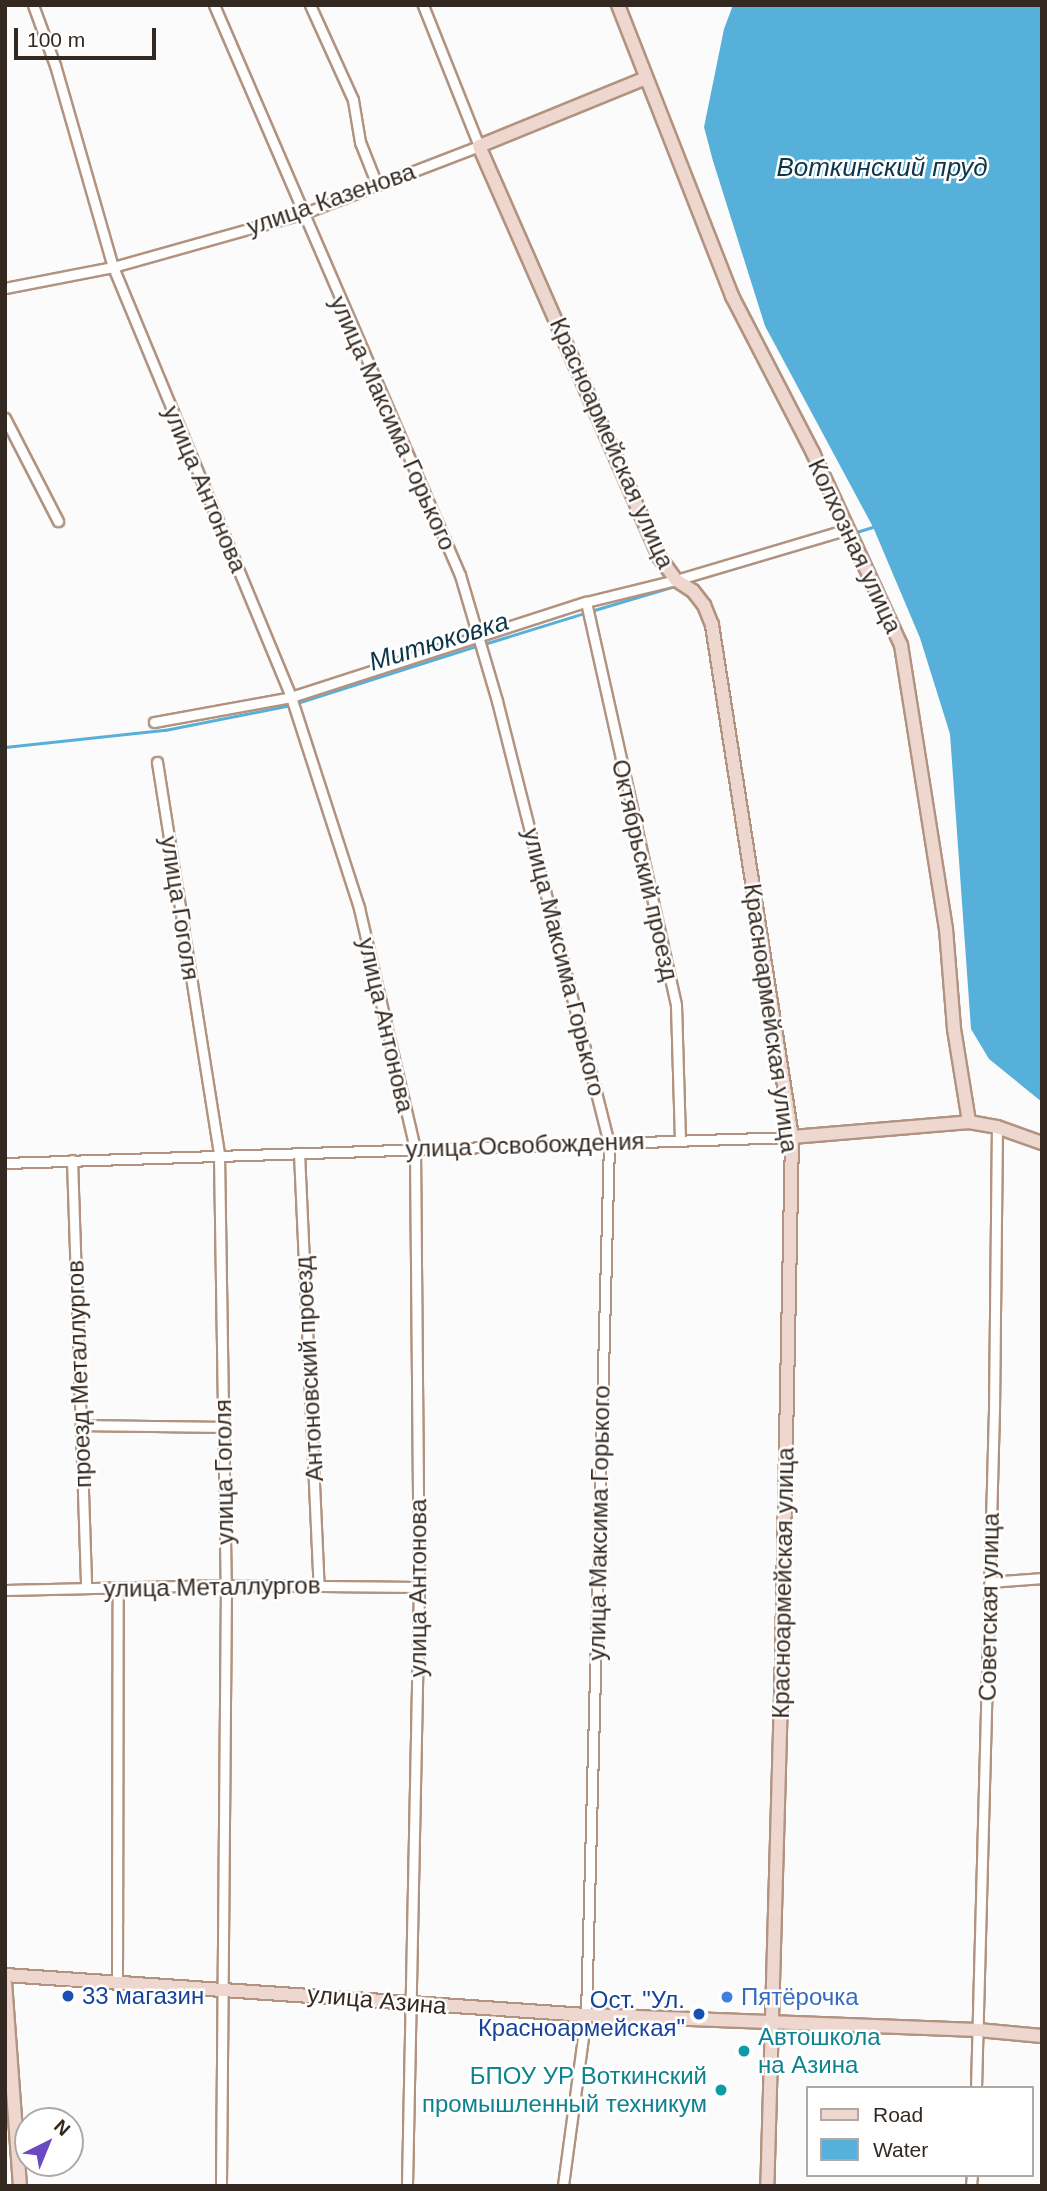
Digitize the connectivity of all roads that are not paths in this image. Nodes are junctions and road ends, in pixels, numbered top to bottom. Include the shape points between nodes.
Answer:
1 (33, 5) edge
2 (214, 5) edge
3 (310, 5) edge
4 (423, 5) edge
5 (618, 5) edge
6 (646, 78) junction
7 (479, 146) junction
8 (377, 185) junction
9 (302, 214) junction
10 (113, 267) junction
11 (5, 288) edge
12 (5, 418) edge
13 (58, 521) dead end
14 (848, 529) junction
15 (676, 580) junction
16 (586, 602) junction
17 (479, 639) junction
18 (292, 697) junction
19 (153, 722) dead end
20 (157, 762) dead end
21 (969, 1122) junction
22 (997, 1127) junction
23 (792, 1137) junction
24 (680, 1141) junction
25 (608, 1143) junction
26 (1042, 1143) edge
27 (415, 1149) junction
28 (299, 1153) junction
29 (219, 1155) junction
30 (72, 1160) junction
31 (5, 1163) edge
32 (81, 1425) junction
33 (223, 1427) junction
34 (1042, 1578) edge
35 (990, 1582) junction
36 (226, 1585) junction
37 (319, 1586) junction
38 (419, 1587) junction
39 (86, 1588) junction
40 (118, 1588) junction
41 (5, 1590) edge
42 (5, 1975) edge
43 (5, 1982) edge
44 (117, 1983) junction
45 (223, 1988) junction
46 (413, 2004) junction
47 (586, 2015) junction
48 (770, 2023) junction
49 (978, 2031) junction
50 (1042, 2036) edge
51 (976, 2086) edge
52 (20, 2186) edge
53 (221, 2186) edge
54 (407, 2186) edge
55 (563, 2186) edge
56 (767, 2186) edge

1 - 10 street, улица Антонова via 55,65
2 - 9 street, улица Максима Горького
3 - 8 street via 353,100 360,142
4 - 7 street, Красноармейская улица
5 - 6 street, Колхозная улица
6 - 7 street, улица Казенова
6 - 14 street, Колхозная улица via 732,296
7 - 8 street, улица Казенова
7 - 15 street, Красноармейская улица via 660,558
8 - 9 street, улица Казенова
9 - 10 street, улица Казенова
9 - 17 street, улица Максима Горького via 460,575
10 - 11 street, улица Казенова
10 - 18 street, улица Антонова
12 - 13 street
14 - 15 street
14 - 21 street, Колхозная улица via 901,645 946,929 954,1029
15 - 16 street
15 - 23 street, Красноармейская улица via 693,591 712,625
16 - 17 street
16 - 24 street, Октябрьский проезд via 676,1005
17 - 18 street
17 - 25 street, улица Максима Горького via 565,959
18 - 19 street
18 - 27 street, улица Антонова via 359,908
20 - 29 street, улица Гоголя
21 - 22 street, улица Освобождения
21 - 23 street, улица Освобождения
22 - 26 street, улица Освобождения
22 - 35 street, Советская улица
23 - 24 street, улица Освобождения
23 - 48 street, Красноармейская улица via 782,1682
24 - 25 street, улица Освобождения
25 - 27 street, улица Освобождения
25 - 47 street, улица Максима Горького
27 - 28 street, улица Освобождения
27 - 38 street, улица Антонова
28 - 29 street, улица Освобождения
28 - 37 street, Антоновский проезд
29 - 30 street, улица Освобождения
29 - 33 street, улица Гоголя
30 - 31 street, улица Освобождения
30 - 32 street, проезд Металлургов
32 - 33 street
32 - 39 street, проезд Металлургов
33 - 36 street, улица Гоголя
34 - 35 street
35 - 49 street, Советская улица
36 - 37 street, улица Металлургов
36 - 40 street, улица Металлургов
36 - 45 street, улица Гоголя
37 - 38 street, улица Металлургов
38 - 46 street, улица Антонова
39 - 40 street, улица Металлургов
39 - 41 street, улица Металлургов
40 - 44 street
42 - 44 street, улица Азина
43 - 52 street
44 - 45 street, улица Азина
45 - 46 street, улица Азина
45 - 53 street, улица Гоголя
46 - 47 street, улица Азина
46 - 54 street, улица Антонова
47 - 48 street, улица Азина
47 - 55 street, улица Максима Горького
48 - 49 street, улица Азина
48 - 56 street, Красноармейская улица
49 - 50 street, улица Азина
49 - 51 street, Советская улица

